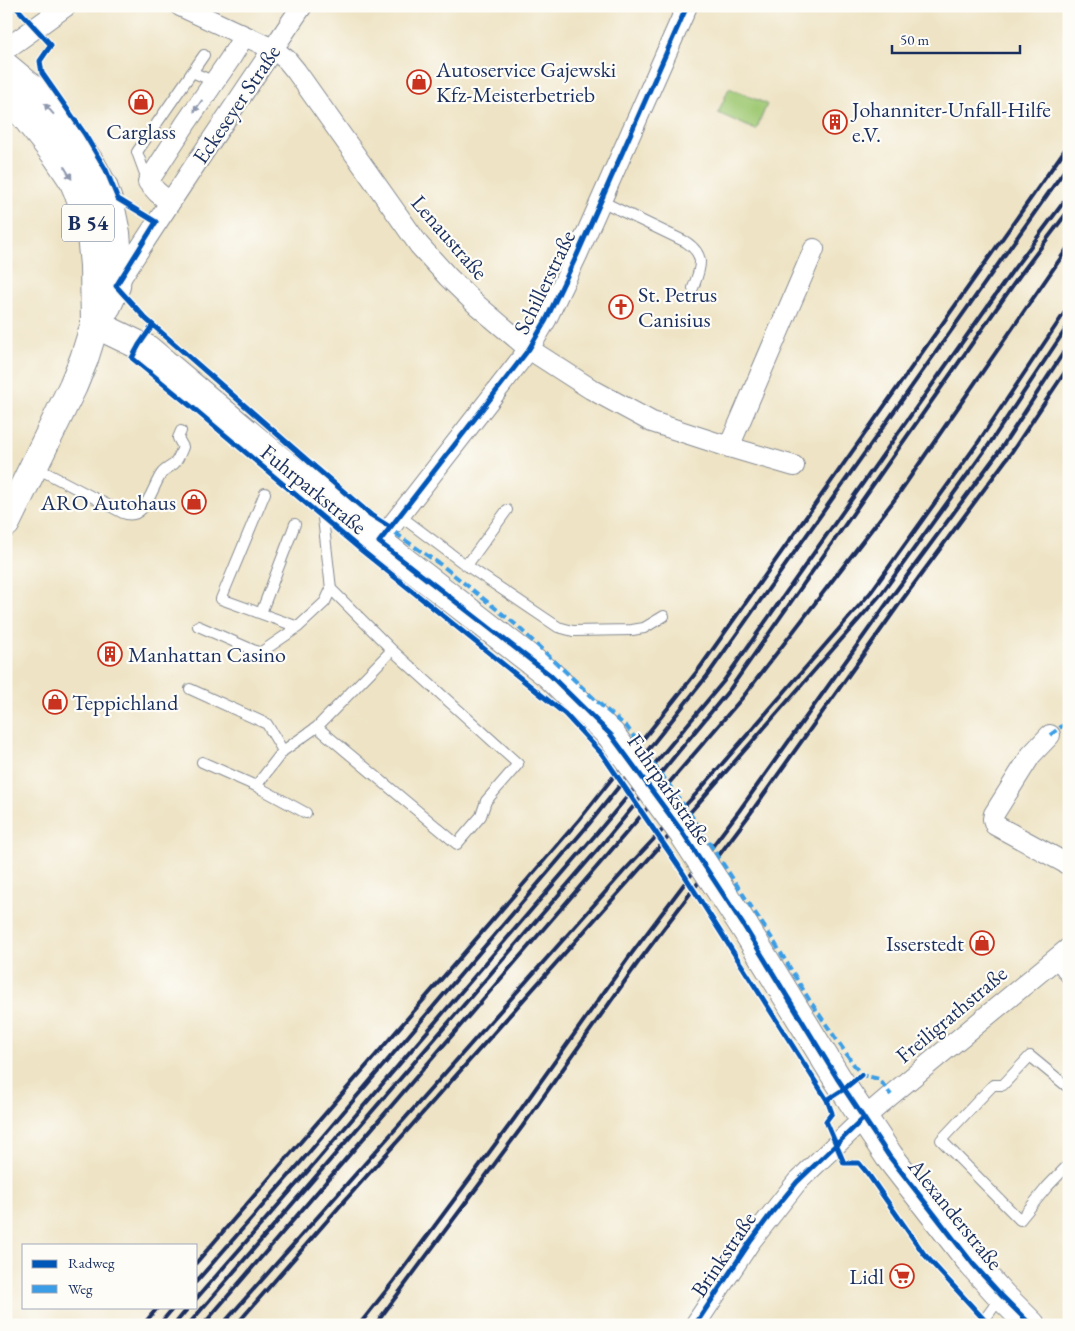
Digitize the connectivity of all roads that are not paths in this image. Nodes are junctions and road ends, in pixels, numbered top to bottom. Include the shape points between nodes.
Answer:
1 (66, 6) edge
2 (302, 6) edge
3 (687, 6) edge
4 (191, 8) edge
5 (244, 36) junction
6 (6, 48) edge
7 (273, 49) junction
8 (204, 55) dead end
9 (6, 67) edge
10 (192, 72) junction
11 (215, 82) junction
12 (6, 85) edge
13 (148, 182) junction
14 (601, 201) junction
15 (170, 203) junction
16 (814, 249) dead end
17 (116, 286) junction
18 (693, 288) dead end
19 (95, 324) junction
20 (529, 349) junction
21 (181, 431) dead end
22 (728, 447) junction
23 (794, 466) dead end
24 (34, 467) junction
25 (266, 493) dead end
26 (332, 504) junction
27 (507, 510) dead end
28 (399, 516) junction
29 (6, 523) edge
30 (294, 524) dead end
31 (379, 542) junction
32 (463, 563) junction
33 (331, 588) junction
34 (261, 613) junction
35 (664, 616) dead end
36 (198, 626) dead end
37 (298, 627) junction
38 (392, 650) junction
39 (190, 689) dead end
40 (317, 727) junction
41 (1050, 735) dead end
42 (283, 751) junction
43 (202, 762) dead end
44 (256, 786) junction
45 (306, 813) dead end
46 (1069, 866) edge
47 (1061, 954) edge
48 (1069, 981) edge
49 (1069, 1088) edge
50 (864, 1118) junction
51 (1069, 1164) edge
52 (1002, 1296) junction
53 (984, 1320) dead end
54 (695, 1325) edge
55 (1031, 1325) edge

1 - 6 street
2 - 7 street, Eckeseyer Straße
3 - 14 street, Schillerstraße
4 - 5 street, Lenaustraße
5 - 7 street, Lenaustraße
5 - 11 street, Eckeseyer Straße
7 - 15 street, Eckeseyer Straße
7 - 20 street, Lenaustraße via 296,71 419,245 478,306
8 - 10 lane
17 -> 9 main road, B 54 via 116,233 103,186 68,131 30,87
10 - 11 lane
10 - 13 lane via 137,152
11 -> 13 street, Eckeseyer Straße
12 -> 19 main road, B 54 via 13,101 57,156 84,206 91,235
13 - 15 street
14 - 18 lane via 694,248 701,268
14 - 20 street, Schillerstraße via 546,320
15 - 17 street, Eckeseyer Straße
16 - 22 street
17 - 19 main road, B 54
19 - 24 main road, B 54 via 73,386
19 - 26 main road, Fuhrparkstraße via 147,349
20 - 22 street, Lenaustraße via 591,389 652,422
20 - 28 street, Schillerstraße
21 - 24 lane via 178,438 183,447 175,463 162,471 145,504 134,514 129,515
22 - 23 street, Lenaustraße
24 - 29 main road, B 54
25 - 34 lane via 221,599
26 - 31 main road, Fuhrparkstraße
26 - 33 lane via 323,518
27 - 32 lane via 470,561
28 - 31 street, Schillerstraße
28 - 32 lane
30 - 34 lane
31 - 50 main road, Fuhrparkstraße, bridge via 550,675 611,735 683,832
32 - 35 lane via 558,627 573,631 632,630 644,628
33 - 37 lane via 325,602
33 - 38 lane
34 - 37 lane
36 - 37 lane via 260,653
38 - 40 lane
38 - 40 lane via 518,764 486,801 481,816 457,844
39 - 42 lane via 267,724
40 - 42 lane
41 - 46 street via 1031,755 993,819 996,825
42 - 44 lane
43 - 44 lane
44 - 45 lane
47 - 48 lane
47 - 50 street, Freiligrathstraße
49 - 51 lane via 1030,1056 1003,1085 993,1085 941,1140 1020,1220
50 - 52 main road, Alexanderstraße via 953,1239
50 - 54 street, Brinkstraße via 786,1195 750,1242
52 - 53 lane
52 - 55 main road, Alexanderstraße

